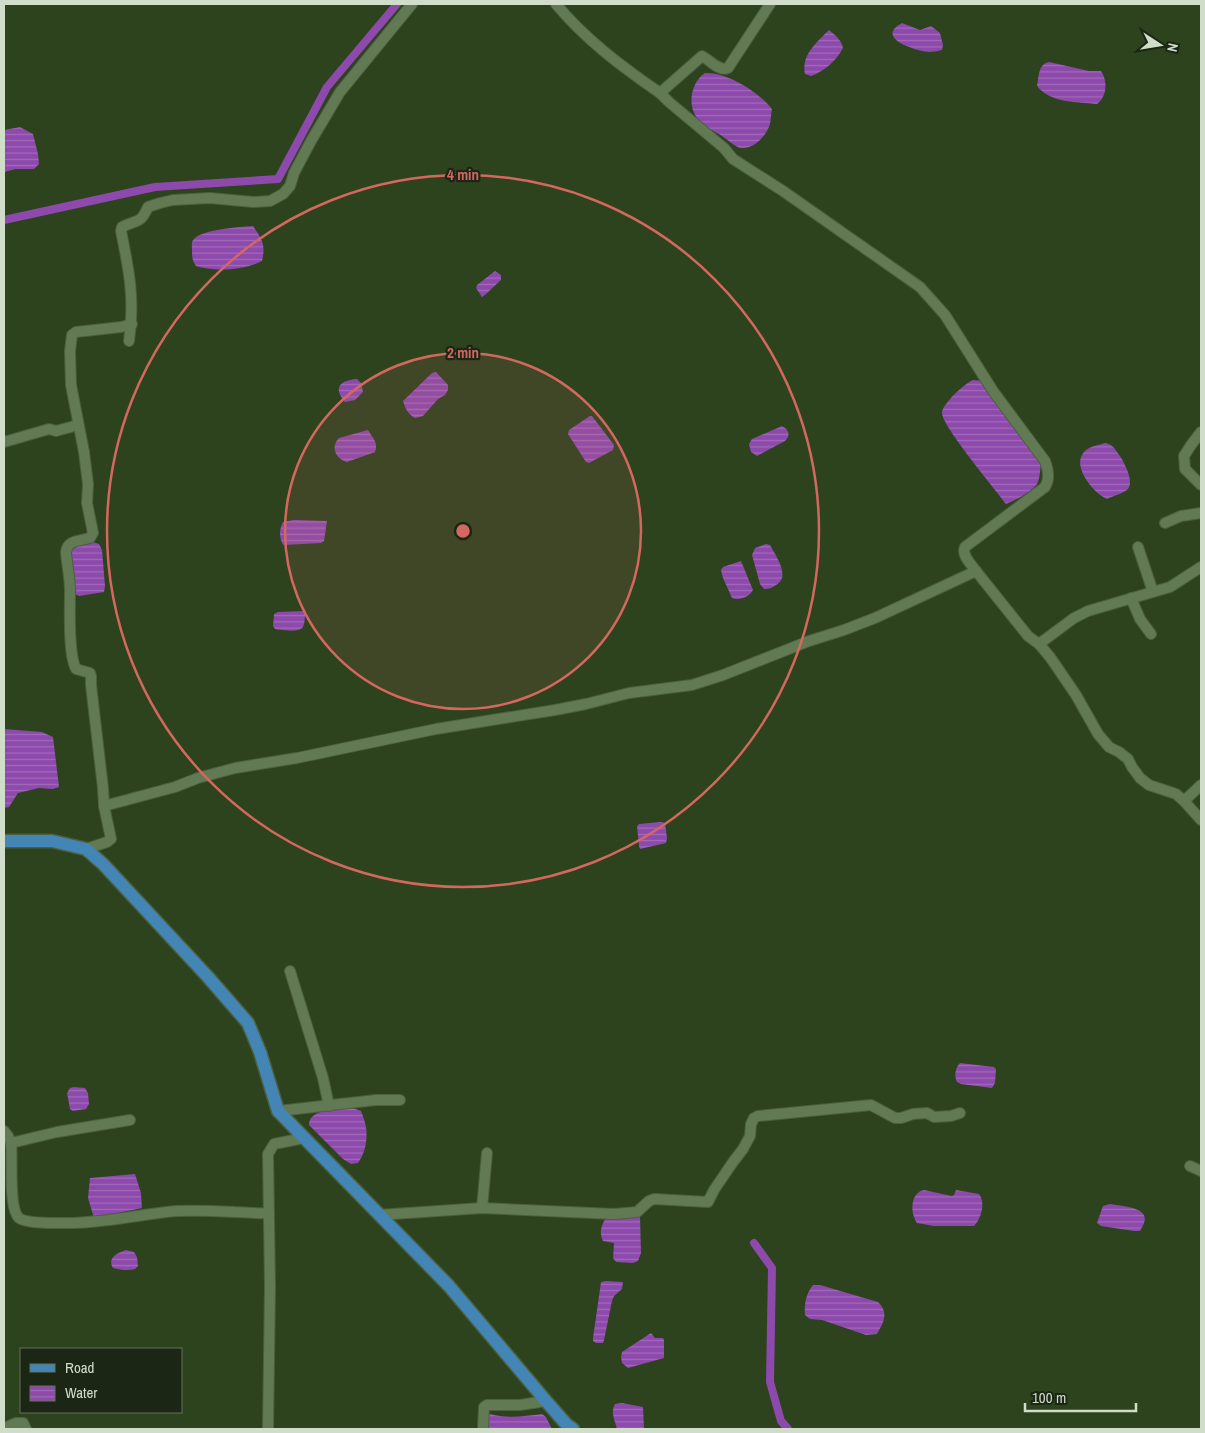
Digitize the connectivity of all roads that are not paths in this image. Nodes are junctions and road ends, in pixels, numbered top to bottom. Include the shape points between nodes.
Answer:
1 (412, 4) edge
2 (556, 4) edge
3 (770, 4) edge
4 (660, 92) junction
5 (132, 324) junction
6 (129, 341) dead end
7 (78, 425) junction
8 (1201, 432) edge
9 (4, 442) edge
10 (1201, 485) edge
11 (1201, 513) edge
12 (1165, 523) dead end
13 (1138, 547) dead end
14 (1201, 567) edge
15 (976, 571) junction
16 (1153, 592) junction
17 (1131, 598) junction
18 (1151, 634) dead end
19 (1038, 644) junction
20 (1201, 785) edge
21 (1184, 800) junction
22 (104, 806) junction
23 (1201, 820) edge
24 (4, 841) edge
25 (86, 849) junction
26 (290, 971) dead end
27 (400, 1100) dead end
28 (329, 1106) junction
29 (278, 1111) junction
30 (960, 1113) dead end
31 (130, 1120) dead end
32 (4, 1131) edge
33 (304, 1138) junction
34 (11, 1143) junction
35 (487, 1153) dead end
36 (1190, 1166) dead end
37 (1201, 1171) edge
38 (482, 1208) junction
39 (268, 1213) junction
40 (378, 1215) junction
41 (546, 1401) junction
42 (4, 1428) edge
43 (568, 1428) edge
44 (26, 1429) edge
45 (268, 1429) edge
46 (483, 1429) edge

1 - 5 street via 340,92 283,194 270,201 173,200 148,207 140,221 122,227 132,295
2 - 4 street via 610,57
3 - 4 street via 728,68 721,69 702,56
4 - 15 street via 733,159 920,287 945,315 993,391 1045,461 1048,480 1045,487 963,549 963,554
5 - 6 street
5 - 7 street via 76,332 72,336 72,385
7 - 9 street via 56,431 49,429
7 - 22 street via 92,533 90,538 70,543 66,552 72,654 76,669 91,676
8 - 10 street via 1184,456 1185,469
11 - 12 street
13 - 16 street
14 - 16 street via 1170,587
15 - 19 street
15 - 22 street via 875,618 692,685 629,693 236,768
16 - 17 street
17 - 18 street
17 - 19 street via 1088,611
19 - 21 street via 1050,657 1109,747 1128,759 1149,786 1176,794
20 - 21 street
21 - 23 street
22 - 25 street via 111,839
24 - 25 main road via 52,841
25 - 29 main road via 104,864 248,1023
26 - 28 street
27 - 28 street
28 - 29 street
29 - 33 main road
30 - 38 street via 934,1117 920,1113 895,1118 871,1104 758,1116 751,1124 750,1136 743,1149 708,1202 654,1199 637,1212 614,1214
31 - 34 street
32 - 34 street
33 - 39 street via 274,1144 268,1154
33 - 40 main road
34 - 39 street via 14,1206 22,1220 78,1223 178,1211
35 - 38 street
36 - 37 street
38 - 40 street
39 - 45 street
40 - 41 main road via 449,1286
41 - 43 main road
41 - 46 street via 520,1406 487,1405
42 - 44 street via 22,1423

